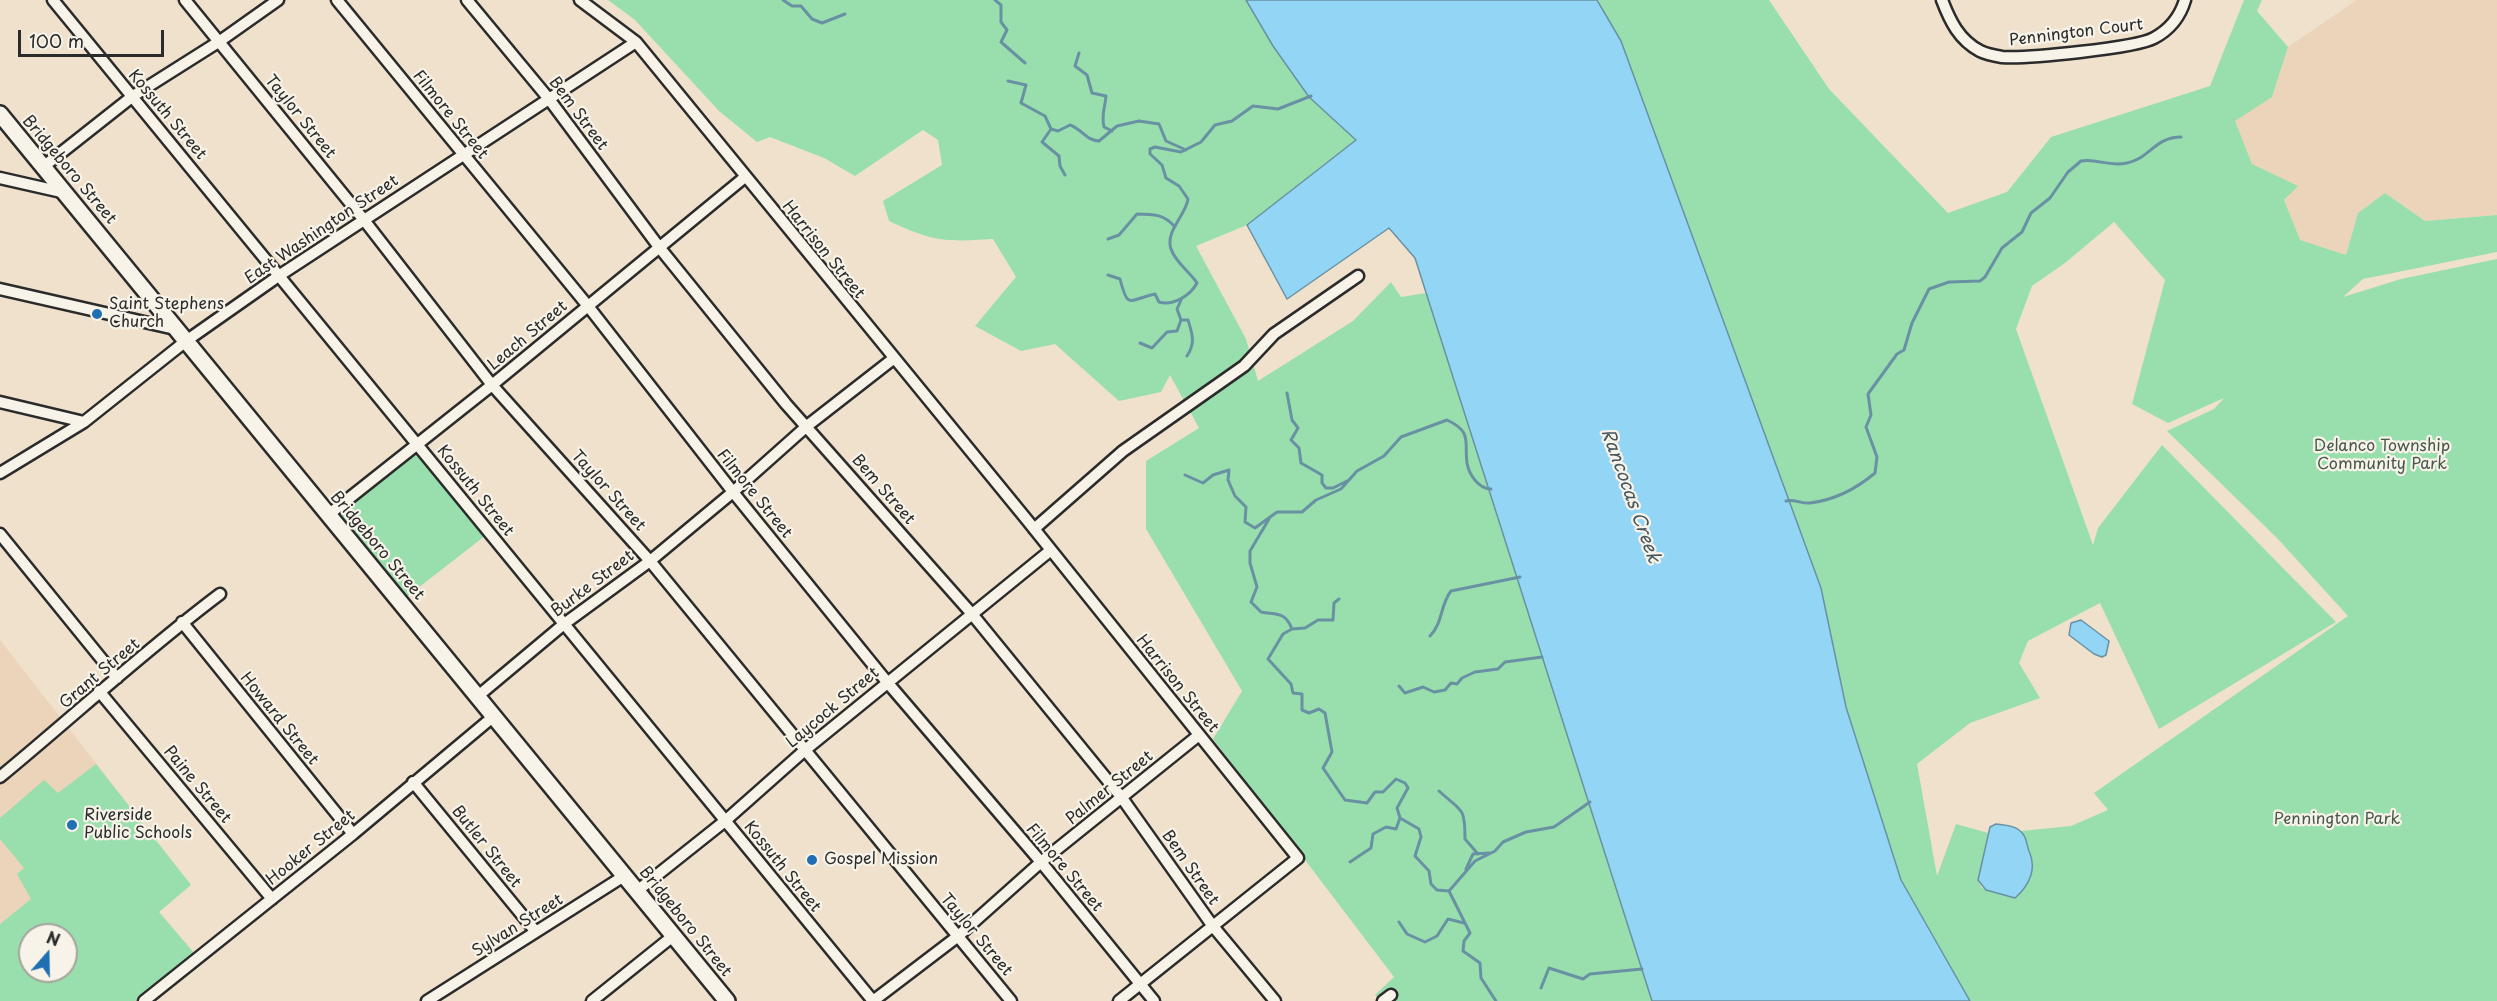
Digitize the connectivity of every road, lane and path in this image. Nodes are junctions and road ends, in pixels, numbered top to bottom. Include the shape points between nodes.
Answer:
1 (53, 0) edge
2 (185, 0) edge
3 (278, 0) edge
4 (337, 0) edge
5 (467, 0) edge
6 (580, 0) edge
7 (1942, 0) edge
8 (2185, 0) edge
9 (220, 41) junction
10 (636, 42) junction
11 (133, 96) junction
12 (549, 99) junction
13 (0, 114) edge
14 (462, 154) junction
15 (43, 167) junction
16 (745, 177) junction
17 (0, 178) edge
18 (66, 193) junction
19 (364, 220) junction
20 (659, 247) junction
21 (280, 275) junction
22 (1358, 276) dead end
23 (0, 289) edge
24 (588, 306) junction
25 (176, 329) junction
26 (186, 341) junction
27 (893, 359) junction
28 (492, 385) junction
29 (0, 402) edge
30 (84, 422) junction
31 (807, 426) junction
32 (418, 445) junction
33 (0, 472) edge
34 (733, 492) junction
35 (328, 515) junction
36 (1034, 529) junction
37 (0, 534) edge
38 (1051, 550) junction
39 (650, 561) junction
40 (220, 594) dead end
41 (972, 614) junction
42 (182, 622) junction
43 (564, 624) junction
44 (117, 678) junction
45 (887, 682) junction
46 (99, 691) junction
47 (478, 696) junction
48 (494, 716) junction
49 (1199, 735) junction
50 (806, 750) junction
51 (0, 777) edge
52 (413, 782) junction
53 (1122, 798) junction
54 (725, 821) junction
55 (352, 834) junction
56 (1041, 862) junction
57 (624, 876) junction
58 (637, 891) junction
59 (272, 899) junction
60 (1212, 925) junction
61 (536, 932) junction
62 (673, 936) junction
63 (957, 936) junction
64 (1140, 983) junction
65 (144, 1001) edge
66 (427, 1001) edge
67 (592, 1001) edge
68 (726, 1001) edge
69 (873, 1001) edge
70 (1011, 1001) edge
71 (1119, 1001) edge
72 (1154, 1001) edge
73 (1275, 1001) edge

1 - 11 street, Kossuth Street
2 - 9 street, Taylor Street
3 - 9 street
4 - 14 street, Filmore Street
5 - 12 street, Bem Street
6 - 10 street, Harrison Street
7 - 8 street, Pennington Court via 1962,38 1980,51 2000,57 2151,40 2173,24
9 - 11 street
9 - 19 street, Taylor Street
10 - 12 street, East Washington Street
10 - 16 street, Harrison Street
11 - 15 street
11 - 21 street, Kossuth Street
12 - 14 street, East Washington Street
12 - 20 street, Bem Street
13 - 15 main road, Bridgeboro Street
14 - 19 street, East Washington Street
14 - 24 street, Filmore Street
15 - 18 main road, Bridgeboro Street
16 - 20 street, Leach Street
16 - 27 street, Harrison Street
17 - 18 street
18 - 25 main road, Bridgeboro Street
19 - 21 street, East Washington Street
19 - 28 street, Taylor Street
20 - 24 street, Leach Street
20 - 31 street, Bem Street
21 - 26 street, East Washington Street
21 - 32 street, Kossuth Street
22 - 36 street via 1274,334 1244,366 1123,452
23 - 25 street
24 - 28 street, Leach Street
24 - 34 street, Filmore Street
25 - 26 main road, Bridgeboro Street
26 - 30 street, East Washington Street
26 - 35 main road, Bridgeboro Street
27 - 31 street, Burke Street
27 - 36 street, Harrison Street
28 - 32 street, Leach Street
28 - 39 street, Taylor Street
29 - 30 street
30 - 33 street, East Washington Street
31 - 34 street, Burke Street
31 - 41 street, Bem Street
32 - 35 street, Leach Street
32 - 43 street, Kossuth Street
34 - 39 street, Burke Street
34 - 45 street, Filmore Street
35 - 47 main road, Bridgeboro Street
36 - 38 street, Harrison Street
37 - 44 street
38 - 41 street, Laycock Street
38 - 49 street, Harrison Street
39 - 43 street, Burke Street
39 - 50 street, Taylor Street
40 - 42 street, Grant Street
41 - 45 street, Laycock Street
41 - 53 street, Bem Street
42 - 44 street, Grant Street
42 - 55 street, Howard Street
43 - 47 street, Burke Street
43 - 54 street, Kossuth Street
44 - 46 street, Grant Street
45 - 50 street, Laycock Street
45 - 56 street, Filmore Street
46 - 51 street, Grant Street
46 - 59 street, Paine Street
47 - 48 main road, Bridgeboro Street
48 - 52 street, Hooker Street
48 - 57 main road, Bridgeboro Street
49 - 53 street, Palmer Street
49 - 60 street, Harrison Street via 1298,858
50 - 54 street, Laycock Street
50 - 63 street, Taylor Street
52 - 55 street, Hooker Street
52 - 61 street, Butler Street
53 - 56 street, Palmer Street
53 - 60 street, Bem Street
54 - 58 street, Laycock Street
54 - 69 street, Kossuth Street
55 - 59 street, Hooker Street
56 - 63 street, Palmer Street
56 - 64 street, Filmore Street
57 - 58 main road, Bridgeboro Street
57 - 61 street, Sylvan Street
58 - 62 main road, Bridgeboro Street
59 - 65 street, Hooker Street
60 - 64 street
60 - 73 street, Bem Street
61 - 66 street, Sylvan Street
62 - 67 street
62 - 68 main road, Bridgeboro Street
63 - 69 street, Palmer Street
63 - 70 street, Taylor Street
64 - 71 street
64 - 72 street, Filmore Street

